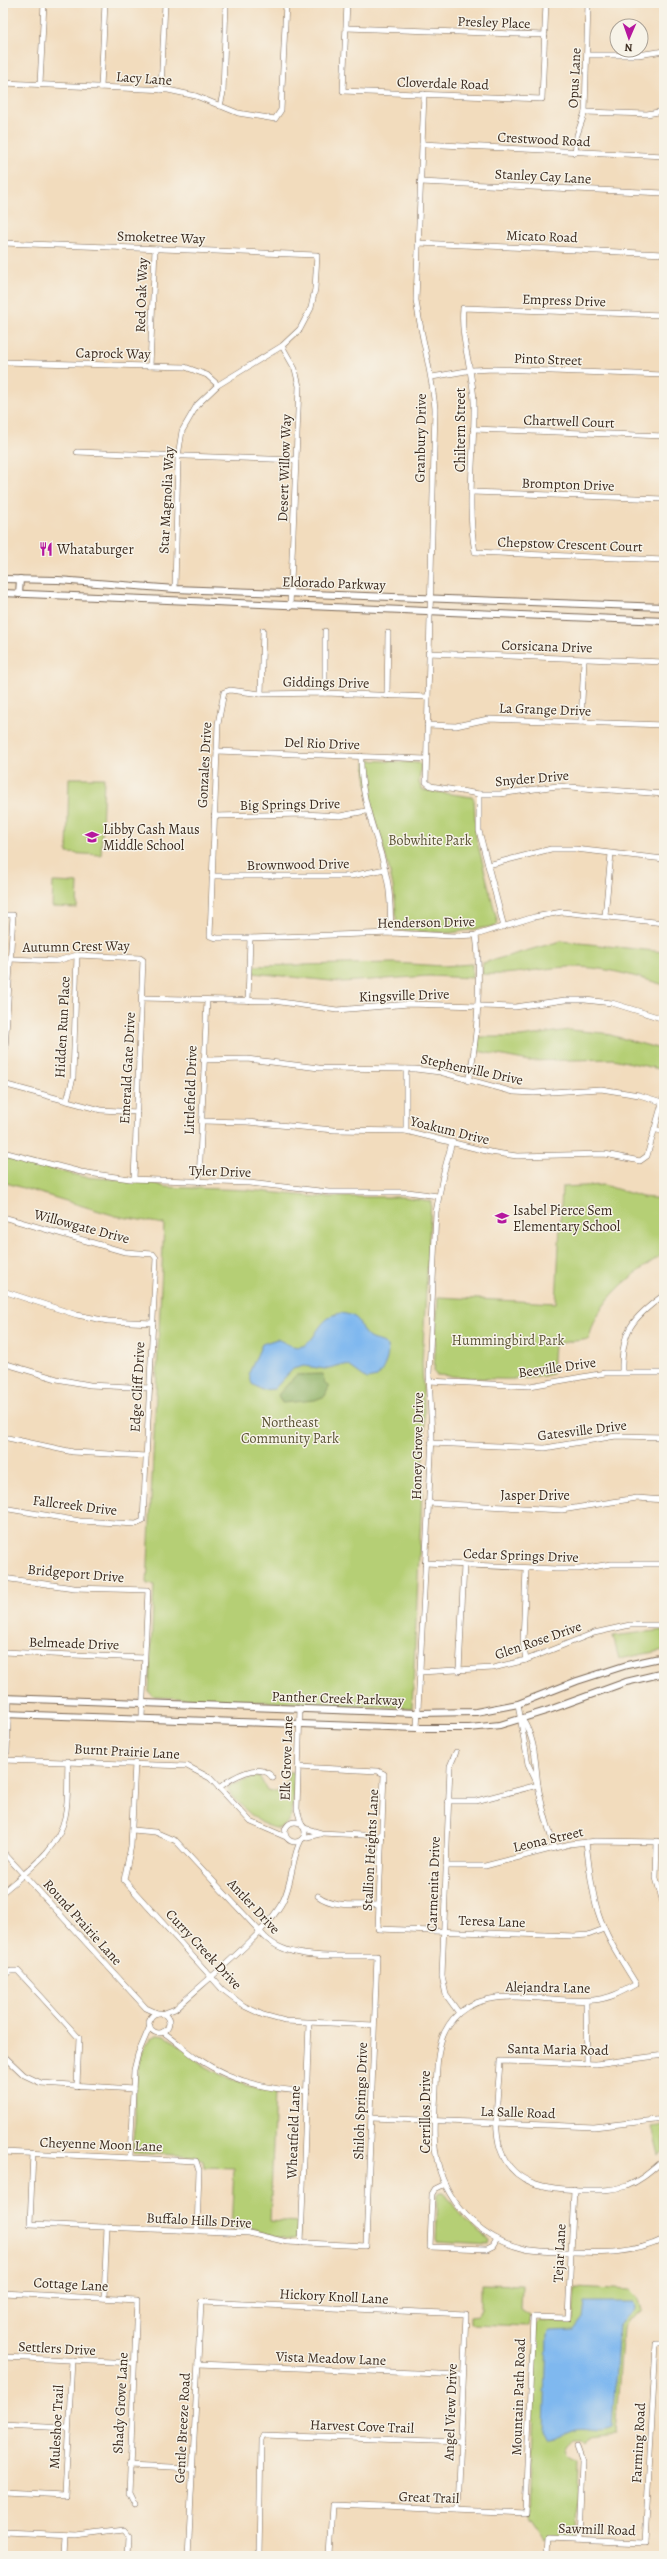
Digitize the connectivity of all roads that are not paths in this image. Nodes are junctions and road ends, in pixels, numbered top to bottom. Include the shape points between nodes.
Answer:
1 (44, 3) edge
2 (105, 3) edge
3 (165, 3) edge
4 (226, 3) edge
5 (286, 3) edge
6 (346, 3) edge
7 (546, 3) edge
8 (588, 3) edge
9 (346, 28) junction
10 (545, 36) junction
11 (664, 51) edge
12 (587, 55) junction
13 (3, 83) edge
14 (40, 84) junction
15 (101, 87) junction
16 (161, 90) junction
17 (424, 94) junction
18 (220, 106) junction
19 (664, 111) edge
20 (585, 112) junction
21 (422, 144) junction
22 (575, 153) junction
23 (664, 156) edge
24 (420, 182) junction
25 (664, 193) edge
26 (3, 243) edge
27 (418, 243) junction
28 (155, 249) junction
29 (664, 254) edge
30 (317, 255) joint
31 (463, 308) joint
32 (664, 315) edge
33 (282, 346) junction
34 (3, 362) edge
35 (150, 366) junction
36 (472, 370) junction
37 (664, 375) edge
38 (432, 377) junction
39 (218, 384) junction
40 (473, 429) junction
41 (664, 436) edge
42 (77, 452) dead end
43 (178, 456) junction
44 (296, 460) junction
45 (471, 492) junction
46 (664, 499) edge
47 (475, 552) joint
48 (664, 560) edge
49 (3, 579) edge
50 (20, 579) junction
51 (175, 589) junction
52 (3, 593) edge
53 (19, 594) junction
54 (291, 594) junction
55 (431, 599) junction
56 (174, 602) junction
57 (290, 607) junction
58 (664, 607) edge
59 (430, 613) junction
60 (664, 622) edge
61 (263, 630) dead end
62 (325, 631) dead end
63 (388, 634) dead end
64 (428, 653) junction
65 (584, 660) junction
66 (664, 662) edge
67 (224, 692) joint
68 (324, 693) junction
69 (261, 694) junction
70 (387, 696) junction
71 (428, 697) junction
72 (581, 722) junction
73 (427, 725) junction
74 (664, 725) edge
75 (217, 751) junction
76 (361, 756) junction
77 (426, 759) junction
78 (427, 784) joint
79 (479, 794) junction
80 (664, 794) edge
81 (366, 811) junction
82 (214, 816) junction
83 (611, 854) junction
84 (664, 859) edge
85 (488, 865) junction
86 (385, 869) junction
87 (212, 876) junction
88 (3, 915) edge
89 (605, 916) junction
90 (664, 923) edge
91 (504, 927) junction
92 (391, 933) junction
93 (476, 935) junction
94 (210, 936) joint
95 (250, 938) junction
96 (77, 955) junction
97 (141, 958) joint
98 (11, 959) junction
99 (142, 998) junction
100 (207, 1000) junction
101 (248, 1001) junction
102 (476, 1006) junction
103 (664, 1018) edge
104 (203, 1060) junction
105 (406, 1069) junction
106 (468, 1081) junction
107 (3, 1084) edge
108 (663, 1099) edge
109 (67, 1100) junction
110 (137, 1112) junction
111 (201, 1121) junction
112 (654, 1129) junction
113 (406, 1131) junction
114 (664, 1132) edge
115 (452, 1142) junction
116 (3, 1152) edge
117 (134, 1179) junction
118 (199, 1182) junction
119 (438, 1196) junction
120 (3, 1217) edge
121 (155, 1255) joint
122 (3, 1291) edge
123 (664, 1296) edge
124 (152, 1323) junction
125 (3, 1363) edge
126 (622, 1372) junction
127 (664, 1373) edge
128 (430, 1381) junction
129 (150, 1388) junction
130 (664, 1436) edge
131 (3, 1437) edge
132 (431, 1443) junction
133 (146, 1456) junction
134 (664, 1500) edge
135 (428, 1503) junction
136 (3, 1508) edge
137 (143, 1521) joint
138 (424, 1563) junction
139 (664, 1564) edge
140 (464, 1565) junction
141 (526, 1569) junction
142 (3, 1578) edge
143 (664, 1625) edge
144 (3, 1652) edge
145 (664, 1657) edge
146 (144, 1658) junction
147 (526, 1660) junction
148 (459, 1671) junction
149 (420, 1672) junction
150 (664, 1673) edge
151 (6, 1698) edge
152 (142, 1702) junction
153 (518, 1704) junction
154 (300, 1708) junction
155 (417, 1713) junction
156 (6, 1714) edge
157 (142, 1717) junction
158 (522, 1718) junction
159 (300, 1724) junction
160 (417, 1728) junction
161 (456, 1752) dead end
162 (3, 1759) edge
163 (68, 1760) junction
164 (135, 1763) junction
165 (298, 1767) junction
166 (273, 1778) dead end
167 (538, 1785) junction
168 (219, 1788) junction
169 (448, 1801) junction
170 (297, 1809) junction
171 (291, 1823) junction
172 (303, 1827) junction
173 (286, 1828) junction
174 (132, 1830) junction
175 (275, 1831) junction
176 (321, 1833) junction
177 (382, 1836) junction
178 (288, 1839) junction
179 (302, 1839) junction
180 (586, 1842) junction
181 (657, 1842) junction
182 (664, 1842) edge
183 (554, 1848) junction
184 (3, 1852) edge
185 (295, 1852) junction
186 (446, 1866) junction
187 (23, 1874) junction
188 (3, 1892) edge
189 (318, 1896) dead end
190 (379, 1905) junction
191 (664, 1906) edge
192 (378, 1929) joint
193 (604, 1929) junction
194 (260, 1931) junction
195 (443, 1931) junction
196 (377, 1956) joint
197 (3, 1975) edge
198 (210, 1976) junction
199 (586, 2001) junction
200 (146, 2008) junction
201 (175, 2009) junction
202 (160, 2013) junction
203 (459, 2013) junction
204 (150, 2023) junction
205 (310, 2023) junction
206 (169, 2024) junction
207 (374, 2025) junction
208 (161, 2032) junction
209 (145, 2039) junction
210 (175, 2040) junction
211 (3, 2055) edge
212 (664, 2055) edge
213 (587, 2064) junction
214 (77, 2086) junction
215 (133, 2089) junction
216 (307, 2092) junction
217 (371, 2118) junction
218 (664, 2119) edge
219 (435, 2121) junction
220 (498, 2123) junction
221 (3, 2152) edge
222 (33, 2153) junction
223 (130, 2157) junction
224 (664, 2160) edge
225 (445, 2184) junction
226 (574, 2189) junction
227 (107, 2227) junction
228 (197, 2231) junction
229 (497, 2239) junction
230 (664, 2239) edge
231 (301, 2243) junction
232 (366, 2246) joint
233 (572, 2252) junction
234 (3, 2293) edge
235 (104, 2298) junction
236 (137, 2300) joint
237 (201, 2302) joint
238 (466, 2314) joint
239 (568, 2318) joint
240 (664, 2344) edge
241 (3, 2357) edge
242 (72, 2360) junction
243 (134, 2364) junction
244 (198, 2364) junction
245 (463, 2375) junction
246 (3, 2425) edge
247 (68, 2428) junction
248 (461, 2442) junction
249 (577, 2447) dead end
250 (129, 2466) junction
251 (191, 2469) junction
252 (3, 2492) edge
253 (135, 2506) dead end
254 (458, 2510) junction
255 (525, 2513) joint
256 (3, 2532) edge
257 (66, 2535) junction
258 (579, 2540) junction
259 (645, 2543) joint
260 (65, 2556) edge
261 (128, 2556) edge
262 (188, 2556) edge
263 (259, 2556) edge
264 (330, 2556) edge
265 (547, 2556) edge

1 - 14 street
2 - 15 street
3 - 16 street
4 - 18 street via 223,93
5 - 18 street, Lacy Lane via 281,110 278,117 270,119 238,113
6 - 9 street
7 - 10 street
8 - 12 street, Opus Lane
9 - 10 street, Presley Place
9 - 17 street, Cloverdale Road via 343,91
10 - 17 street, Cloverdale Road via 542,99
11 - 12 street via 638,55
12 - 20 street, Opus Lane
13 - 14 street, Lacy Lane
14 - 15 street, Lacy Lane
15 - 16 street, Lacy Lane
16 - 18 street, Lacy Lane via 190,94
17 - 21 street, Granbury Drive
19 - 20 street via 647,114
20 - 22 street, Opus Lane via 577,135
21 - 22 street, Crestwood Road
21 - 24 street, Granbury Drive
22 - 23 street, Crestwood Road
24 - 25 street, Stanley Cay Lane
24 - 27 street, Granbury Drive
26 - 28 street, Smoketree Way
27 - 29 street, Micato Road
27 - 38 street, Granbury Drive via 416,300
28 - 30 street, Smoketree Way
28 - 35 street, Red Oak Way
30 - 33 street, Star Magnolia Way via 311,308 300,329
31 - 32 street, Empress Drive
31 - 36 street, Chiltern Street via 461,325
33 - 39 street, Star Magnolia Way
33 - 44 street, Desert Willow Way via 295,369 299,386
34 - 35 street, Caprock Way
35 - 39 street, Caprock Way via 198,370
36 - 37 street, Pinto Street
36 - 38 street, Pinto Street
36 - 40 street, Chiltern Street
38 - 55 street, Granbury Drive via 435,409 431,503
39 - 43 street, Star Magnolia Way via 197,405 182,431
40 - 41 street, Chartwell Court
40 - 45 street, Chiltern Street
42 - 43 street
43 - 44 street
43 - 51 street, Star Magnolia Way
44 - 54 street, Desert Willow Way
45 - 46 street, Brompton Drive
45 - 47 street, Chiltern Street via 470,526
47 - 48 street, Chepstow Crescent Court
49 - 50 main road, Eldorado Parkway
50 - 51 main road, Eldorado Parkway
50 - 53 main road
51 - 54 main road, Eldorado Parkway
51 - 56 main road
52 - 53 main road, Eldorado Parkway
53 - 56 main road, Eldorado Parkway
54 - 55 main road, Eldorado Parkway
54 - 57 street, Desert Willow Way
55 - 58 main road, Eldorado Parkway
55 - 59 street, Granbury Drive
56 - 57 main road, Eldorado Parkway
57 - 59 main road, Eldorado Parkway
59 - 60 main road, Eldorado Parkway
59 - 64 street, Granbury Drive
61 - 69 street
62 - 68 street
63 - 70 street
64 - 65 street, Corsicana Drive
64 - 71 street, Granbury Drive
65 - 66 street, Corsicana Drive
65 - 72 street
67 - 69 street, Giddings Drive via 230,690
67 - 75 street, Gonzales Drive via 218,724
68 - 69 street, Giddings Drive
68 - 70 street, Giddings Drive
70 - 71 street, Giddings Drive
71 - 73 street, Granbury Drive
72 - 73 street, La Grange Drive via 488,719 456,726
72 - 74 street, La Grange Drive
73 - 77 street, Granbury Drive
75 - 76 street, Del Rio Drive
75 - 82 street, Gonzales Drive
76 - 77 street, Del Rio Drive
76 - 81 street
77 - 78 street, Granbury Drive
78 - 79 street, Snyder Drive
79 - 80 street, Snyder Drive via 500,794 557,786
79 - 85 street via 479,831
81 - 82 street, Big Springs Drive via 340,816
81 - 86 street
82 - 87 street, Gonzales Drive
83 - 84 street
83 - 85 street via 551,849
83 - 89 street
85 - 91 street
86 - 87 street, Brownwood Drive via 351,876
86 - 92 street via 390,895
87 - 94 street, Gonzales Drive
88 - 98 street via 13,915
89 - 90 street, Henderson Drive
89 - 91 street, Henderson Drive via 562,912 534,916
91 - 93 street, Henderson Drive
92 - 93 street, Henderson Drive
92 - 95 street, Henderson Drive via 340,936 295,934
93 - 102 street via 479,960
94 - 95 street, Henderson Drive
95 - 101 street
96 - 97 street, Autumn Crest Way
96 - 98 street, Autumn Crest Way via 57,960
96 - 109 street, Hidden Run Place via 73,1078
97 - 99 street, Emerald Gate Drive via 145,964
98 - 107 street
99 - 100 street, Kingsville Drive
99 - 110 street, Emerald Gate Drive
100 - 101 street, Kingsville Drive
100 - 104 street, Littlefield Drive
101 - 102 street, Kingsville Drive via 274,1001 337,1010 409,1004
102 - 103 street, Kingsville Drive via 515,1007 585,1000 612,1003
102 - 106 street via 474,1054
104 - 105 street, Stephenville Drive via 247,1059 319,1068
104 - 111 street, Littlefield Drive
105 - 106 street, Stephenville Drive via 440,1072
105 - 113 street
106 - 108 street, Stephenville Drive via 514,1092 601,1089
107 - 109 street
108 - 112 street
109 - 110 street via 101,1110
110 - 117 street, Emerald Gate Drive
111 - 113 street, Yoakum Drive via 247,1122 334,1130
111 - 118 street, Littlefield Drive
112 - 114 street
112 - 115 street, Yoakum Drive via 645,1160 639,1161 604,1154 517,1156
113 - 115 street, Yoakum Drive
115 - 119 street, Honey Grove Drive
116 - 117 street, Tyler Drive via 81,1172
117 - 118 street, Tyler Drive
118 - 119 street, Tyler Drive via 330,1192 408,1192
119 - 128 street, Honey Grove Drive
120 - 121 street, Willowgate Drive via 125,1252
121 - 124 street, Edge Cliff Drive
122 - 124 street via 76,1315 108,1321
123 - 126 street via 638,1315 626,1334 622,1350
124 - 129 street, Edge Cliff Drive
125 - 129 street via 70,1381
126 - 127 street, Beeville Drive
126 - 128 street, Beeville Drive via 591,1374 530,1386
128 - 132 street, Honey Grove Drive
129 - 133 street, Edge Cliff Drive
130 - 132 street, Gatesville Drive via 616,1436 545,1448
131 - 133 street via 73,1452
132 - 135 street, Honey Grove Drive
133 - 137 street, Edge Cliff Drive
134 - 135 street, Jasper Drive via 637,1498 562,1510
135 - 138 street, Honey Grove Drive
136 - 137 street, Fallcreek Drive via 80,1521 136,1524
138 - 140 street, Cedar Springs Drive
138 - 149 street, Honey Grove Drive
139 - 141 street, Cedar Springs Drive
140 - 141 street, Cedar Springs Drive
140 - 148 street
141 - 147 street via 523,1642
142 - 146 street, Bridgeport Drive via 74,1588 148,1590
143 - 147 street, Glen Rose Drive via 630,1625 594,1633
144 - 146 street, Belmeade Drive
145 - 153 main road, Panther Creek Parkway via 584,1678
146 - 152 street
147 - 148 street, Glen Rose Drive via 493,1668
148 - 149 street, Glen Rose Drive
149 - 155 street, Honey Grove Drive
150 - 158 main road, Panther Creek Parkway via 626,1682
151 - 152 main road, Panther Creek Parkway
151 - 156 street
152 - 154 main road, Panther Creek Parkway
152 - 157 street
153 - 155 main road, Panther Creek Parkway via 476,1712
153 - 158 street
154 - 155 main road, Panther Creek Parkway
154 - 159 street, Elk Grove Lane
155 - 160 street, Honey Grove Drive
156 - 157 main road, Panther Creek Parkway
156 - 162 street via 7,1752
157 - 159 main road, Panther Creek Parkway
158 - 160 main road, Panther Creek Parkway via 500,1725
158 - 167 street via 529,1729 537,1762
158 - 167 street via 521,1731 528,1764
159 - 160 main road, Panther Creek Parkway
159 - 165 street, Elk Grove Lane
161 - 169 street, Carmenita Drive via 450,1766
162 - 163 street, Burnt Prairie Lane
163 - 164 street, Burnt Prairie Lane
163 - 187 street via 66,1811 61,1830 48,1851
164 - 168 street, Burnt Prairie Lane via 192,1768 206,1775
164 - 174 street
165 - 170 street, Elk Grove Lane
165 - 177 street, Stallion Heights Lane via 383,1773 385,1780
166 - 168 street via 261,1771 251,1771 236,1776
167 - 169 street via 476,1801
167 - 183 street
168 - 175 street, Burnt Prairie Lane via 251,1822
169 - 186 street, Carmenita Drive
170 - 171 street, Elk Grove Lane
170 - 172 street, Elk Grove Lane
171 - 172 street
171 - 173 street
172 - 176 street
172 - 179 street
173 - 175 street
173 - 178 street
174 - 194 street, Antler Drive via 155,1832 176,1841
174 - 198 street, Curry Creek Drive via 124,1878
175 - 178 street, Burnt Prairie Lane
176 - 177 street
176 - 179 street
177 - 190 street, Stallion Heights Lane
178 - 179 street via 296,1842
178 - 185 street
179 - 185 street
180 - 181 street, Leona Street
180 - 183 street, Leona Street
180 - 193 street via 593,1894
181 - 182 street, Leona Street
181 - 191 street via 656,1878
183 - 186 street, Leona Street via 484,1866
184 - 187 street, Round Prairie Lane
185 - 194 street via 286,1894 275,1914
186 - 195 street, Carmenita Drive
187 - 188 street
187 - 200 street, Round Prairie Lane
189 - 190 street via 324,1901 334,1903
190 - 192 street, Stallion Heights Lane
192 - 195 street, Teresa Lane
193 - 195 street, Teresa Lane via 588,1935 574,1936
193 - 199 street, Alejandra Lane via 636,1984 610,1997
194 - 196 street, Antler Drive via 276,1946 292,1952
194 - 198 street
195 - 203 street, Carmenita Drive via 443,1986
196 - 207 street, Shiloh Springs Drive
197 - 214 street via 15,1971 79,2038
198 - 201 street
198 - 205 street, Curry Creek Drive via 232,1997 257,2012 285,2021
199 - 203 street, Alejandra Lane via 492,1998 472,2004
199 - 213 street
200 - 202 street, Round Prairie Lane
200 - 204 street, Round Prairie Lane
201 - 202 street
201 - 206 street
202 - 204 street
202 - 206 street
203 - 219 street, Cerrillos Drive via 445,2031 439,2047
204 - 208 street
204 - 209 street
205 - 207 street, Curry Creek Drive
205 - 216 street, Wheatfield Lane
206 - 208 street
206 - 210 street
207 - 217 street, Shiloh Springs Drive
208 - 209 street
208 - 210 street
209 - 215 street via 134,2065
210 - 216 street via 205,2063 234,2078 265,2088
211 - 214 street via 24,2075 36,2082
212 - 213 street, Santa Maria Road
213 - 220 street, Santa Maria Road via 500,2060
214 - 215 street
215 - 223 street
216 - 231 street, Wheatfield Lane
217 - 219 street, La Salle Road
217 - 232 street, Shiloh Springs Drive
218 - 220 street, La Salle Road via 603,2127
219 - 220 street, La Salle Road
219 - 225 street, Cerrillos Drive via 436,2154
220 - 226 street via 501,2152 516,2174 541,2187
221 - 222 street, Cheyenne Moon Lane
222 - 223 street, Cheyenne Moon Lane
222 - 227 street, Buffalo Hills Drive via 30,2224
223 - 228 street, Cheyenne Moon Lane via 191,2160 198,2163
224 - 226 street via 643,2178 622,2188
225 - 229 street, Cerrillos Drive via 466,2216
225 - 229 street via 435,2189 432,2194 430,2247 487,2249 493,2246
226 - 233 street, Tejar Lane
227 - 228 street, Buffalo Hills Drive
227 - 235 street
228 - 231 street, Buffalo Hills Drive via 253,2234 283,2242
229 - 233 street, Cerrillos Drive via 531,2250
230 - 233 street, Cerrillos Drive via 645,2247 622,2252
231 - 232 street, Buffalo Hills Drive
233 - 239 street, Tejar Lane
234 - 235 street, Cottage Lane
235 - 236 street, Cottage Lane
236 - 243 street, Shady Grove Lane
237 - 238 street, Hickory Knoll Lane
237 - 244 street, Gentle Breeze Road
238 - 245 street, Angel View Drive
239 - 255 street, Mountain Path Road via 533,2317
240 - 259 street, Farming Road via 656,2344
241 - 242 street, Settlers Drive
242 - 243 street, Settlers Drive
242 - 247 street, Muleshoe Trail
243 - 250 street, Shady Grove Lane
244 - 245 street, Vista Meadow Lane
244 - 251 street, Gentle Breeze Road
245 - 248 street, Angel View Drive
246 - 247 street
247 - 252 street, Muleshoe Trail via 65,2495
248 - 254 street, Angel View Drive
248 - 263 street, Harvest Cove Trail via 263,2435 260,2448
249 - 258 street via 582,2461
250 - 251 street
250 - 253 street, Shady Grove Lane via 129,2494
251 - 262 street, Gentle Breeze Road
254 - 255 street, Great Trail
254 - 264 street, Great Trail via 333,2505
256 - 257 street
257 - 260 street
257 - 261 street via 118,2528 126,2530
258 - 259 street, Sawmill Road
258 - 265 street, Sawmill Road via 548,2539

